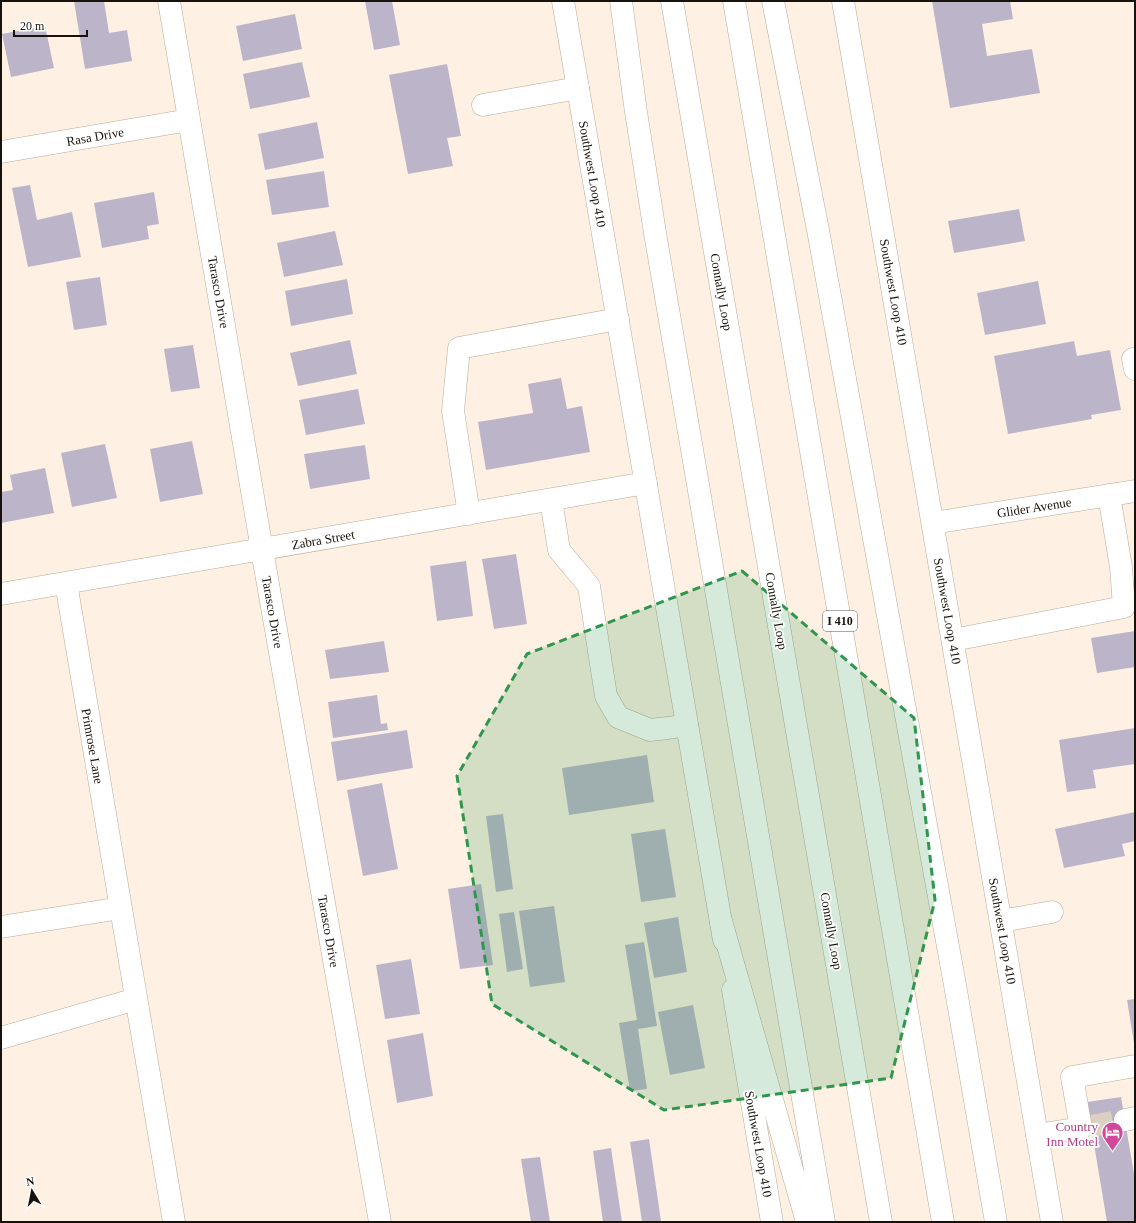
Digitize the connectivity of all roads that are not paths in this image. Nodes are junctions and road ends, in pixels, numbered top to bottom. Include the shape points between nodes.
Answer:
1 (169, 1) edge
2 (563, 1) edge
3 (621, 1) edge
4 (672, 1) edge
5 (734, 1) edge
6 (773, 1) edge
7 (843, 1) edge
8 (578, 88) junction
9 (483, 105) dead end
10 (189, 120) junction
11 (1, 152) edge
12 (618, 319) junction
13 (646, 483) junction
14 (1135, 491) edge
15 (1109, 495) junction
16 (551, 500) junction
17 (469, 514) junction
18 (933, 523) junction
19 (262, 550) junction
20 (66, 583) junction
21 (1, 594) edge
22 (953, 640) junction
23 (687, 725) junction
24 (121, 908) junction
25 (1052, 912) dead end
26 (721, 921) junction
27 (1001, 921) junction
28 (1, 927) edge
29 (136, 999) junction
30 (1, 1038) edge
31 (1135, 1066) edge
32 (1038, 1135) junction
33 (174, 1222) edge
34 (380, 1222) edge
35 (772, 1222) edge
36 (808, 1222) edge
37 (824, 1222) edge
38 (881, 1222) edge
39 (943, 1222) edge
40 (996, 1222) edge
41 (1052, 1222) edge

1 - 10 main road, Tarasco Drive
2 - 8 main road, Southwest Loop 410
3 - 37 main road via 655,231
4 - 38 main road, Connally Loop
5 - 39 main road, I 410
6 - 40 main road via 818,230
7 - 18 main road, Southwest Loop 410
8 - 9 main road
8 - 12 main road, Southwest Loop 410
10 - 11 main road, Rasa Drive
10 - 19 main road, Tarasco Drive
12 - 13 main road, Southwest Loop 410
12 - 17 main road via 459,348 453,411
13 - 16 main road, Zabra Street
13 - 23 main road, Southwest Loop 410
14 - 15 main road, Glider Avenue
15 - 18 main road, Glider Avenue
15 - 22 main road via 1121,567 1124,607
16 - 17 main road, Zabra Street
16 - 23 main road via 559,550 588,586 606,696 618,717 650,730
17 - 19 main road, Zabra Street
18 - 22 main road, Southwest Loop 410
19 - 20 main road, Zabra Street
19 - 34 main road, Tarasco Drive
20 - 21 main road, Zabra Street
20 - 24 main road, Primrose Lane
22 - 27 main road, Southwest Loop 410
23 - 26 main road, Southwest Loop 410
24 - 28 main road
24 - 29 main road, Primrose Lane
25 - 27 main road
26 - 35 main road, Southwest Loop 410
26 - 36 main road
27 - 32 main road, Southwest Loop 410
29 - 30 main road
29 - 33 main road, Primrose Lane
31 - 32 main road via 1072,1077 1086,1127
32 - 41 main road, Southwest Loop 410

